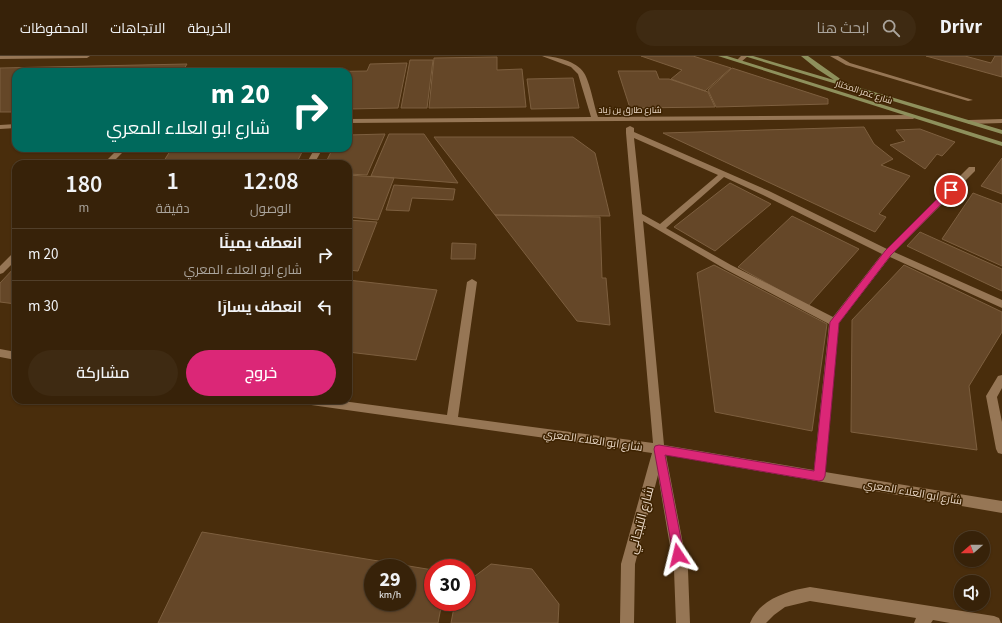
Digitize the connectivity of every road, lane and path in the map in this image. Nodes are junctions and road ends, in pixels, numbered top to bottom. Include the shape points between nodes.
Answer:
1 (87, 56) edge
2 (545, 56) edge
3 (721, 56) edge
4 (746, 56) edge
5 (804, 56) edge
6 (833, 56) edge
7 (0, 57) edge
8 (739, 62) junction
9 (851, 87) junction
10 (970, 100) dead end
11 (913, 117) junction
12 (595, 119) junction
13 (629, 119) junction
14 (352, 121) edge
15 (1002, 121) edge
16 (968, 122) junction
17 (12, 126) edge
18 (0, 127) edge
19 (1002, 132) edge
20 (630, 133) junction
21 (1002, 144) edge
22 (119, 152) edge
23 (111, 160) edge
24 (972, 169) dead end
25 (723, 174) junction
26 (638, 215) junction
27 (661, 228) junction
28 (888, 253) junction
29 (12, 259) edge
30 (0, 271) edge
31 (472, 282) dead end
32 (1002, 304) edge
33 (834, 322) junction
34 (0, 353) edge
35 (12, 355) edge
36 (1002, 380) edge
37 (331, 404) edge
38 (452, 421) junction
39 (659, 449) junction
40 (1002, 449) edge
41 (819, 476) junction
42 (1002, 507) edge
43 (926, 618) edge
44 (628, 623) edge
45 (683, 623) edge
46 (758, 623) edge
47 (994, 623) edge

1 - 7 street
2 - 12 street via 572,66 582,73
3 - 8 main road, شارع عمر المختار
4 - 8 street
4 - 9 main road, شارع عمر المختار
5 - 9 main road
6 - 10 street via 848,64
8 - 11 main road, شارع عمر المختار
9 - 16 main road, شارع عمر المختار
11 - 13 street, شارع طارق بن زياد
11 - 21 main road, شارع عمر المختار
12 - 13 street, شارع طارق بن زياد
12 - 14 street, شارع طارق بن زياد
13 - 20 street
15 - 16 street
16 - 19 main road, شارع عمر المختار
17 - 18 street
20 - 25 street
20 - 26 street
22 - 23 street
24 - 28 street
25 - 27 street
25 - 28 street
26 - 27 street
26 - 39 street
27 - 33 street via 728,267
28 - 32 street
28 - 33 street
29 - 30 street
31 - 38 street
33 - 41 street
34 - 35 street
36 - 40 street via 991,396
37 - 38 street, شارع ابو العلاء المعري
38 - 39 street, شارع ابو العلاء المعري
39 - 41 street, شارع ابو العلاء المعري
39 - 44 street, شارع التيجاني via 628,564
39 - 45 street, شارع التيجاني via 681,570
41 - 42 street, شارع ابو العلاء المعري
43 - 46 street via 810,594 787,598 768,609
43 - 47 street

